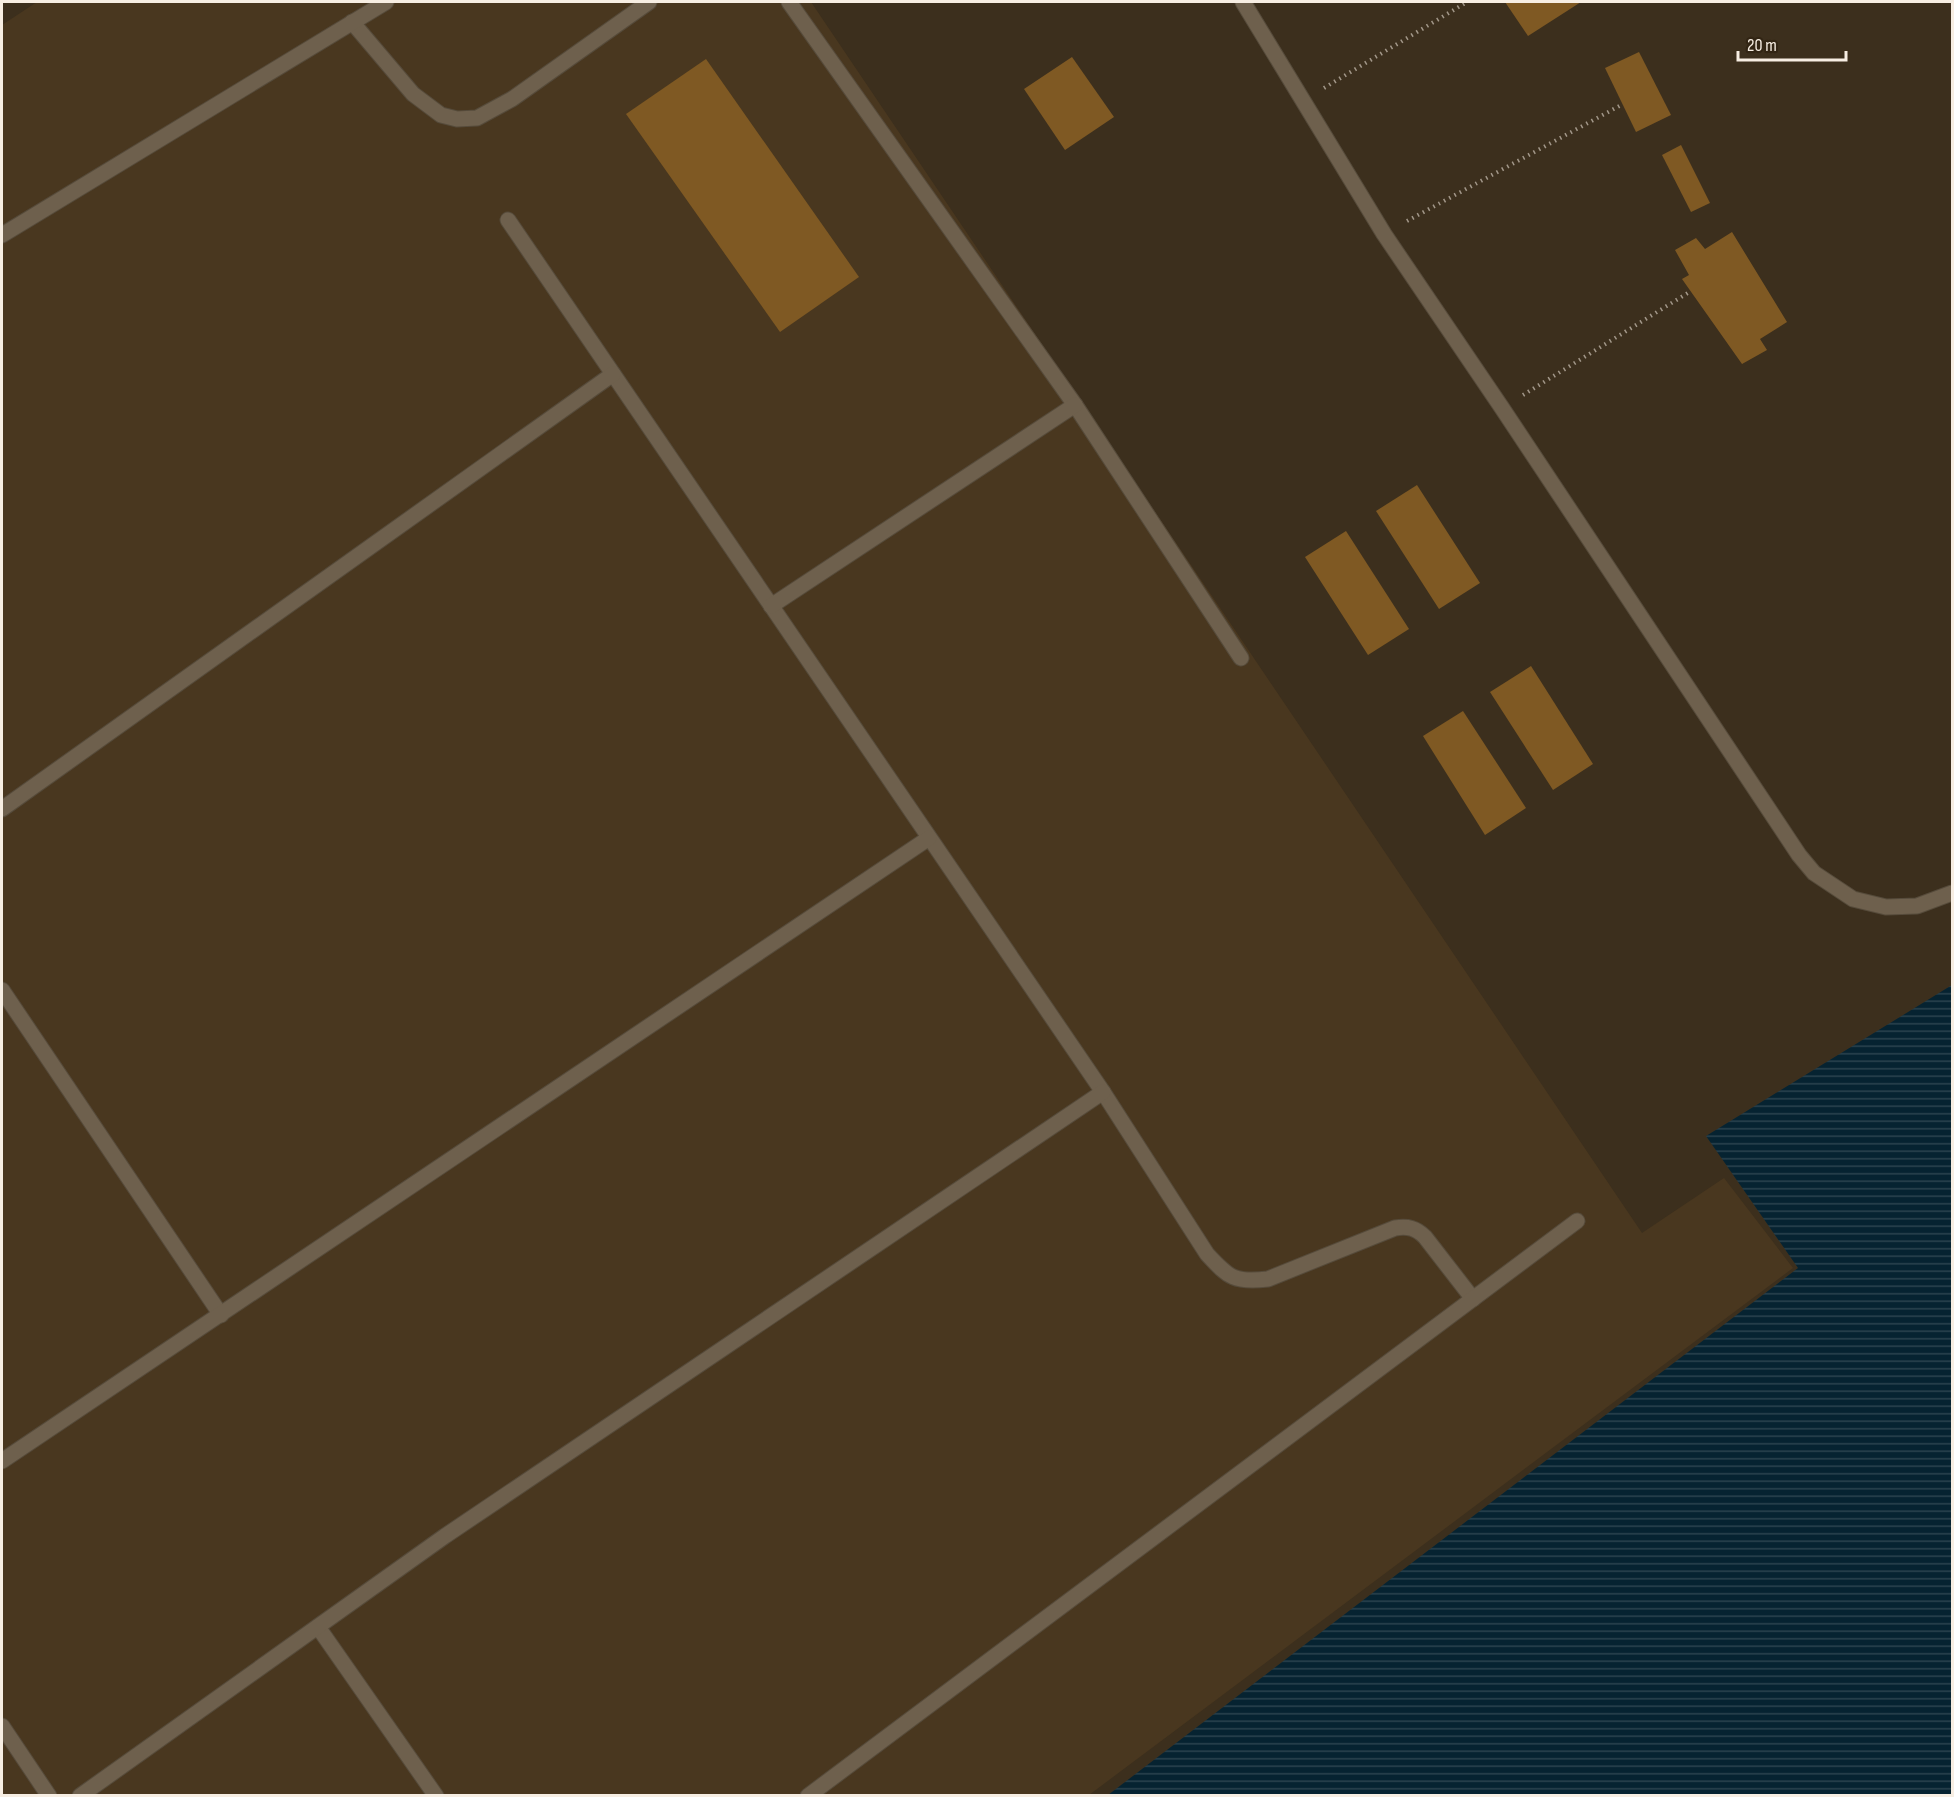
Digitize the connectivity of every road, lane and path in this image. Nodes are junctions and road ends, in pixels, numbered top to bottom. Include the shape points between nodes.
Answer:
1 (386, 2) edge
2 (649, 2) edge
3 (789, 2) edge
4 (1243, 2) edge
5 (1467, 2) edge
6 (352, 22) junction
7 (1303, 100) junction
8 (1623, 104) dead end
9 (508, 220) dead end
10 (1384, 234) junction
11 (2, 235) edge
12 (1691, 291) dead end
13 (613, 374) junction
14 (1075, 405) junction
15 (1502, 408) junction
16 (771, 606) junction
17 (1241, 658) dead end
18 (2, 809) edge
19 (929, 838) junction
20 (1953, 893) edge
21 (2, 990) edge
22 (1103, 1092) junction
23 (1577, 1221) dead end
24 (1473, 1299) junction
25 (221, 1315) junction
26 (2, 1461) edge
27 (318, 1627) junction
28 (2, 1726) edge
29 (49, 1796) edge
30 (80, 1796) edge
31 (436, 1796) edge
32 (808, 1796) edge

1 - 6 lane
2 - 6 lane via 513,99 477,118 457,119 428,107
3 - 14 lane
4 - 7 lane
5 - 7 path
6 - 11 lane
7 - 10 lane
8 - 10 path
9 - 13 lane
10 - 15 lane
12 - 15 path
13 - 16 lane
13 - 18 lane
14 - 16 lane
14 - 17 lane
15 - 20 lane via 1814,873 1853,899 1886,907 1917,906
16 - 19 lane
19 - 22 lane
19 - 25 lane
21 - 25 lane
22 - 24 lane via 1207,1254 1234,1278 1268,1279 1405,1227 1418,1230 1425,1237
22 - 27 lane via 445,1536
23 - 24 lane
24 - 32 lane
25 - 26 lane
27 - 30 lane
27 - 31 lane
28 - 29 lane

